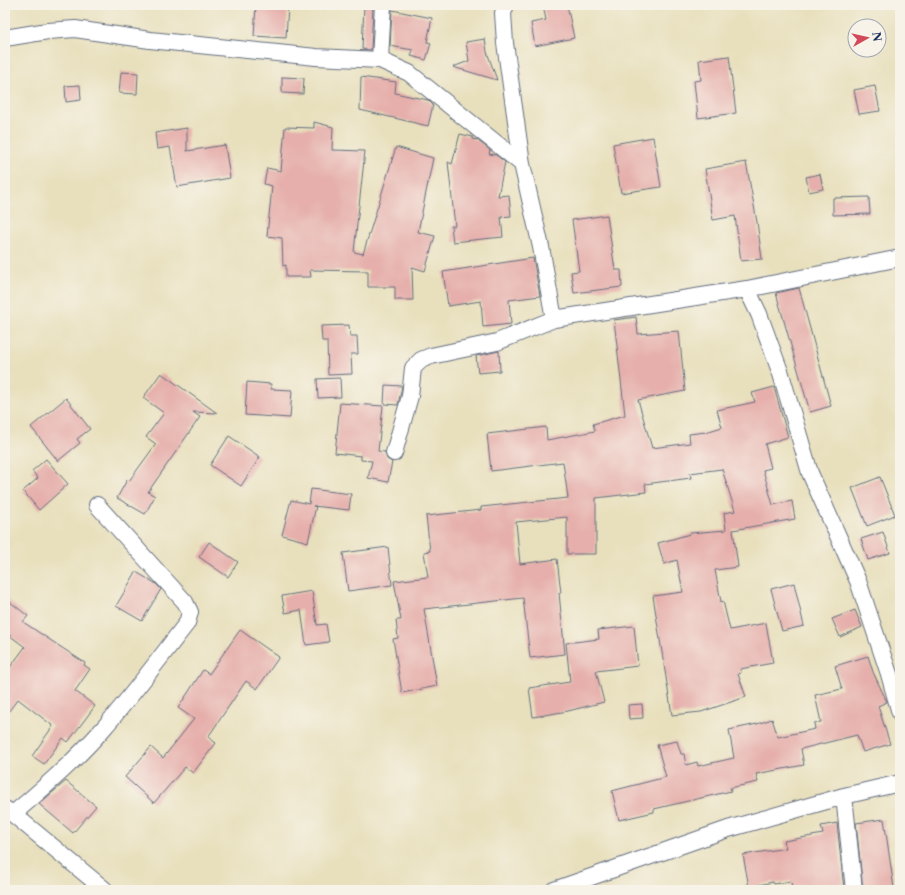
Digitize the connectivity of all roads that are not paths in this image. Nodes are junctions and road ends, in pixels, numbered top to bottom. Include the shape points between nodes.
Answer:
1 (383, 5) edge
2 (506, 5) edge
3 (5, 38) edge
4 (380, 60) junction
5 (522, 164) junction
6 (900, 258) edge
7 (747, 289) junction
8 (554, 319) junction
9 (394, 453) dead end
10 (97, 505) dead end
11 (900, 713) edge
12 (900, 783) edge
13 (844, 796) junction
14 (9, 811) edge
15 (104, 890) edge
16 (554, 890) edge
17 (854, 890) edge

1 - 4 street
2 - 5 street via 503,13 505,43
3 - 4 street via 75,29 150,40 316,57
4 - 5 street via 409,73
5 - 8 street
6 - 7 street
7 - 8 street
7 - 11 street via 781,374 810,473 858,581
8 - 9 street via 498,342 421,360 413,368 410,396
10 - 14 street via 185,602 190,612 187,624 102,730 68,765
12 - 13 street
13 - 16 street via 728,829
13 - 17 street
14 - 15 street

